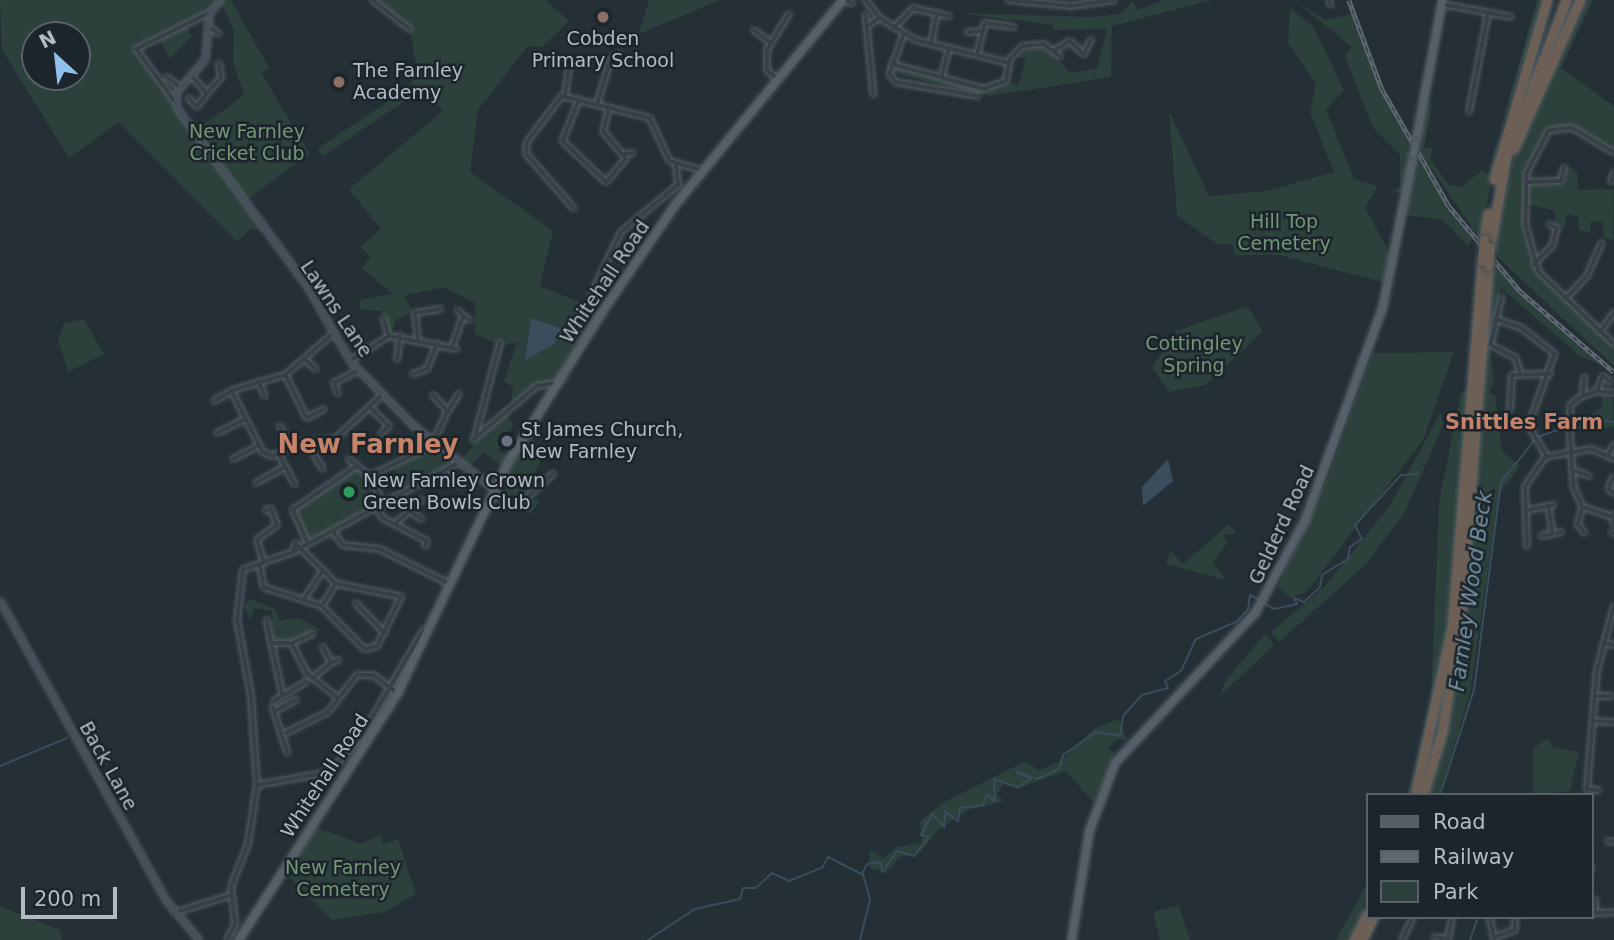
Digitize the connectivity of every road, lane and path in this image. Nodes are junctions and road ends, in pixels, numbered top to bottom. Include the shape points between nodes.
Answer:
1 (220, 0) edge
2 (373, 0) edge
3 (843, 0) edge
4 (866, 0) edge
5 (1008, 0) edge
6 (1115, 0) edge
7 (1547, 0) edge
8 (1559, 0) edge
9 (1566, 0) edge
10 (1580, 0) edge
11 (1039, 2) edge
12 (1092, 2) edge
13 (1442, 2) edge
14 (852, 3) dead end
15 (1071, 3) edge
16 (209, 13) junction
17 (1488, 13) junction
18 (789, 14) dead end
19 (937, 14) junction
20 (866, 15) dead end
21 (949, 16) dead end
22 (1511, 17) dead end
23 (880, 18) junction
24 (868, 26) junction
25 (209, 27) junction
26 (894, 27) junction
27 (1014, 27) dead end
28 (410, 29) dead end
29 (968, 29) dead end
30 (754, 30) dead end
31 (982, 31) junction
32 (219, 34) dead end
33 (904, 34) junction
34 (1091, 40) dead end
35 (770, 42) junction
36 (931, 44) junction
37 (949, 48) junction
38 (1055, 50) junction
39 (618, 54) dead end
40 (977, 55) junction
41 (1060, 56) dead end
42 (1009, 63) junction
43 (219, 64) dead end
44 (892, 64) junction
45 (569, 66) dead end
46 (942, 75) junction
47 (170, 76) dead end
48 (192, 76) junction
49 (777, 80) junction
50 (180, 87) junction
51 (207, 93) junction
52 (874, 95) dead end
53 (565, 96) junction
54 (978, 96) dead end
55 (189, 98) dead end
56 (580, 99) junction
57 (174, 101) junction
58 (597, 104) junction
59 (197, 107) junction
60 (609, 107) junction
61 (1469, 112) dead end
62 (200, 113) dead end
63 (633, 153) dead end
64 (1614, 153) edge
65 (625, 154) junction
66 (676, 166) junction
67 (1564, 168) dead end
68 (703, 171) junction
69 (1614, 172) edge
70 (1494, 179) junction
71 (1527, 181) junction
72 (1611, 181) dead end
73 (574, 209) dead end
74 (1550, 225) dead end
75 (1492, 231) junction
76 (1487, 243) junction
77 (1602, 243) dead end
78 (1534, 264) junction
79 (591, 295) dead end
80 (1502, 297) dead end
81 (1564, 299) junction
82 (440, 309) dead end
83 (458, 311) dead end
84 (1614, 313) edge
85 (463, 316) junction
86 (384, 318) dead end
87 (1496, 319) junction
88 (470, 320) dead end
89 (1600, 332) junction
90 (355, 333) dead end
91 (331, 336) junction
92 (389, 336) junction
93 (400, 336) junction
94 (418, 341) junction
95 (500, 343) dead end
96 (437, 344) junction
97 (1614, 344) edge
98 (452, 347) junction
99 (364, 348) junction
100 (457, 349) dead end
101 (306, 359) junction
102 (397, 359) dead end
103 (350, 361) junction
104 (316, 369) dead end
105 (359, 370) junction
106 (1520, 371) junction
107 (1551, 374) junction
108 (286, 375) junction
109 (416, 377) dead end
110 (1585, 377) dead end
111 (259, 381) junction
112 (1610, 381) dead end
113 (557, 383) junction
114 (1597, 390) junction
115 (232, 391) junction
116 (1613, 393) edge
117 (338, 394) dead end
118 (459, 394) dead end
119 (433, 395) dead end
120 (265, 396) dead end
121 (381, 396) junction
122 (1583, 396) junction
123 (214, 401) dead end
124 (370, 407) junction
125 (324, 409) dead end
126 (1510, 410) dead end
127 (448, 411) junction
128 (246, 419) junction
129 (280, 426) dead end
130 (217, 433) dead end
131 (382, 434) dead end
132 (307, 442) junction
133 (435, 443) junction
134 (1614, 444) edge
135 (259, 446) junction
136 (291, 446) junction
137 (1575, 452) junction
138 (279, 454) junction
139 (1608, 455) junction
140 (1547, 456) junction
141 (233, 459) dead end
142 (349, 459) dead end
143 (1614, 459) edge
144 (458, 463) junction
145 (286, 467) junction
146 (357, 467) junction
147 (323, 469) dead end
148 (1576, 471) junction
149 (447, 474) junction
150 (553, 474) dead end
151 (1589, 476) dead end
152 (370, 477) junction
153 (1614, 477) edge
154 (256, 483) dead end
155 (295, 484) dead end
156 (465, 485) dead end
157 (494, 492) junction
158 (1614, 493) edge
159 (422, 500) dead end
160 (383, 502) junction
161 (376, 506) junction
162 (1583, 507) junction
163 (407, 509) junction
164 (1528, 510) junction
165 (266, 511) dead end
166 (1613, 516) edge
167 (422, 519) dead end
168 (395, 524) junction
169 (1614, 524) edge
170 (333, 531) junction
171 (1562, 532) dead end
172 (1586, 533) dead end
173 (1553, 534) junction
174 (1541, 536) dead end
175 (308, 544) junction
176 (426, 546) dead end
177 (1527, 547) dead end
178 (299, 550) junction
179 (262, 564) junction
180 (322, 572) junction
181 (335, 584) junction
182 (451, 585) junction
183 (304, 599) junction
184 (0, 601) edge
185 (356, 603) dead end
186 (322, 606) junction
187 (1614, 606) edge
188 (267, 620) dead end
189 (312, 634) dead end
190 (385, 634) junction
191 (271, 643) junction
192 (292, 643) junction
193 (1603, 643) junction
194 (1614, 645) edge
195 (323, 650) dead end
196 (338, 660) dead end
197 (410, 661) junction
198 (331, 663) junction
199 (313, 678) junction
200 (306, 682) dead end
201 (388, 686) junction
202 (397, 693) junction
203 (283, 695) junction
204 (1595, 696) junction
205 (1611, 696) dead end
206 (339, 698) junction
207 (296, 700) dead end
208 (274, 701) dead end
209 (1594, 721) junction
210 (1614, 722) edge
211 (286, 733) junction
212 (365, 737) junction
213 (288, 753) dead end
214 (257, 785) junction
215 (1599, 791) dead end
216 (1419, 793) edge
217 (1608, 841) dead end
218 (1614, 842) edge
219 (231, 895) junction
220 (1595, 900) dead end
221 (174, 912) junction
222 (1614, 912) edge
223 (1593, 913) edge
224 (1366, 916) edge
225 (1372, 919) edge
226 (1411, 919) edge
227 (1452, 919) edge
228 (1490, 919) edge
229 (1515, 919) edge
230 (1434, 936) dead end
231 (1495, 939) edge
232 (199, 940) edge
233 (227, 940) edge
234 (237, 940) edge
235 (1071, 940) edge
236 (1354, 940) edge
237 (1362, 940) edge
238 (1402, 940) edge
239 (1448, 940) edge

1 - 16 street
2 - 28 street
3 - 14 street
3 - 49 main road, Whitehall Road
4 - 23 street
5 - 11 street
6 - 12 street
7 - 70 highway
8 - 70 highway
9 - 75 highway via 1506,158
10 - 75 highway via 1511,157
11 - 15 street
12 - 15 street
13 - 17 street
13 - 235 main road, Gelderd Road, bridge via 1382,308 1310,508 1255,612 1129,743 1106,778 1079,873
16 - 25 street
16 - 57 street, Lawns Lane via 136,49
17 - 22 street
17 - 61 street
18 - 35 street
19 - 21 street
19 - 26 street via 907,10
19 - 36 street
20 - 24 street
23 - 24 street
23 - 26 street
24 - 52 street
25 - 32 street
25 - 48 street via 207,55
26 - 33 street
27 - 31 street via 985,23
29 - 31 street
30 - 35 street
31 - 40 street
33 - 36 street
33 - 44 street
34 - 38 street via 1084,54 1070,41
35 - 49 street via 766,65
36 - 37 street
37 - 40 street
37 - 46 street
38 - 41 street
38 - 42 street via 1028,44
39 - 58 street via 611,59
40 - 42 street
42 - 46 street via 1006,81 984,89
43 - 51 street via 222,78
44 - 46 street
44 - 54 street via 895,82
45 - 53 street
47 - 50 street
48 - 50 street
48 - 51 street
49 - 68 main road, Whitehall Road
50 - 57 street
51 - 59 street
53 - 56 street
53 - 73 street via 541,121 526,154
55 - 59 street
56 - 58 street
56 - 65 street via 565,145 606,182
57 - 91 street, Lawns Lane via 307,286
58 - 60 street
59 - 62 street
60 - 65 street via 603,132
60 - 66 street via 649,118
63 - 65 street
64 - 71 street via 1572,128 1553,130
66 - 68 street via 689,163
66 - 79 street via 678,185 621,232
67 - 71 street via 1560,181
68 - 113 main road, Whitehall Road
69 - 72 street
70 - 76 highway
71 - 78 street via 1526,238
74 - 78 street via 1557,229 1552,246
75 - 76 highway
76 - 216 highway, bridge via 1455,663
77 - 81 street via 1587,276
78 - 81 street
80 - 87 street
81 - 89 street
82 - 94 street via 415,313
83 - 85 street
84 - 89 street
85 - 88 street
85 - 98 street
86 - 92 street
87 - 106 street via 1491,345 1517,358
87 - 107 street via 1554,352
89 - 97 street
90 - 99 street
91 - 101 street
91 - 103 street, Lawns Lane
92 - 93 street
92 - 99 street
93 - 94 street
93 - 102 street
94 - 96 street
95 - 113 street via 474,439 537,386
96 - 98 street
96 - 109 street
98 - 100 street
99 - 103 street
101 - 104 street
101 - 108 street
103 - 105 street, Lawns Lane
105 - 117 street via 332,383
105 - 121 street, Lawns Lane
106 - 107 street
106 - 126 street via 1509,383
107 - 140 street via 1529,426
108 - 111 street
108 - 125 street via 307,418
110 - 122 street
111 - 115 street
111 - 120 street
112 - 114 street via 1603,376
113 - 157 main road, Whitehall Road
114 - 116 street
114 - 122 street
115 - 123 street
115 - 128 street
118 - 127 street
119 - 127 street
121 - 124 street
121 - 133 street, Lawns Lane
122 - 137 street via 1571,405
124 - 131 street via 389,426
124 - 132 street via 335,439
127 - 133 street
128 - 130 street
128 - 135 street
129 - 136 street
132 - 136 street
132 - 147 street
133 - 144 street, Lawns Lane
133 - 152 street
134 - 139 street
135 - 138 street via 268,455
135 - 141 street
136 - 138 street
137 - 139 street
137 - 140 street
137 - 148 street
138 - 145 street
139 - 143 street
140 - 164 street via 1525,487
142 - 146 street
144 - 149 street
144 - 157 street, Lawns Lane
145 - 154 street
145 - 155 street
146 - 152 street
146 - 175 street via 293,510
148 - 151 street
148 - 162 street
149 - 156 street via 452,484
149 - 160 street
150 - 157 street via 517,507
152 - 160 street
153 - 158 street via 1609,489
157 - 182 main road, Whitehall Road
159 - 163 street
160 - 161 street
161 - 168 street
161 - 170 street
162 - 166 street
162 - 172 street via 1578,524
163 - 167 street
163 - 168 street
164 - 173 street via 1552,505
164 - 177 street
165 - 179 street via 277,525 257,540
166 - 169 street
168 - 176 street via 427,541
170 - 175 street
170 - 182 street via 343,545 380,549
171 - 173 street
173 - 174 street
175 - 178 street
178 - 179 street
178 - 180 street
179 - 183 street via 264,587
179 - 214 street via 243,570 237,620 251,696
180 - 181 street
180 - 183 street
181 - 186 street
181 - 190 street via 403,602
182 - 197 main road, Whitehall Road
183 - 186 street
184 - 221 street, Back Lane
185 - 190 street
186 - 190 street via 365,649 372,651
187 - 193 street
188 - 191 street
189 - 192 street
191 - 192 street
191 - 203 street
192 - 199 street
193 - 194 street
193 - 204 street
195 - 198 street
196 - 198 street
197 - 201 street, Whitehall Road
197 - 202 main road, Whitehall Road
198 - 199 street
199 - 206 street
200 - 203 street
201 - 202 street
201 - 206 street via 363,674
201 - 212 street, Whitehall Road
202 - 212 main road, Whitehall Road
203 - 208 street
204 - 205 street
204 - 209 street
206 - 211 street via 323,716
207 - 211 street via 274,709
209 - 210 street
209 - 215 street via 1593,776 1587,789
211 - 213 street
212 - 214 street via 330,772
212 - 234 main road, Whitehall Road
214 - 219 street via 255,817
217 - 218 street
219 - 221 street
219 - 233 street via 235,924
220 - 223 street
221 - 232 street, Back Lane
222 - 223 street
224 - 236 highway
225 - 237 highway
226 - 238 street
227 - 239 street
228 - 231 street
229 - 231 street via 1518,929
230 - 239 street

